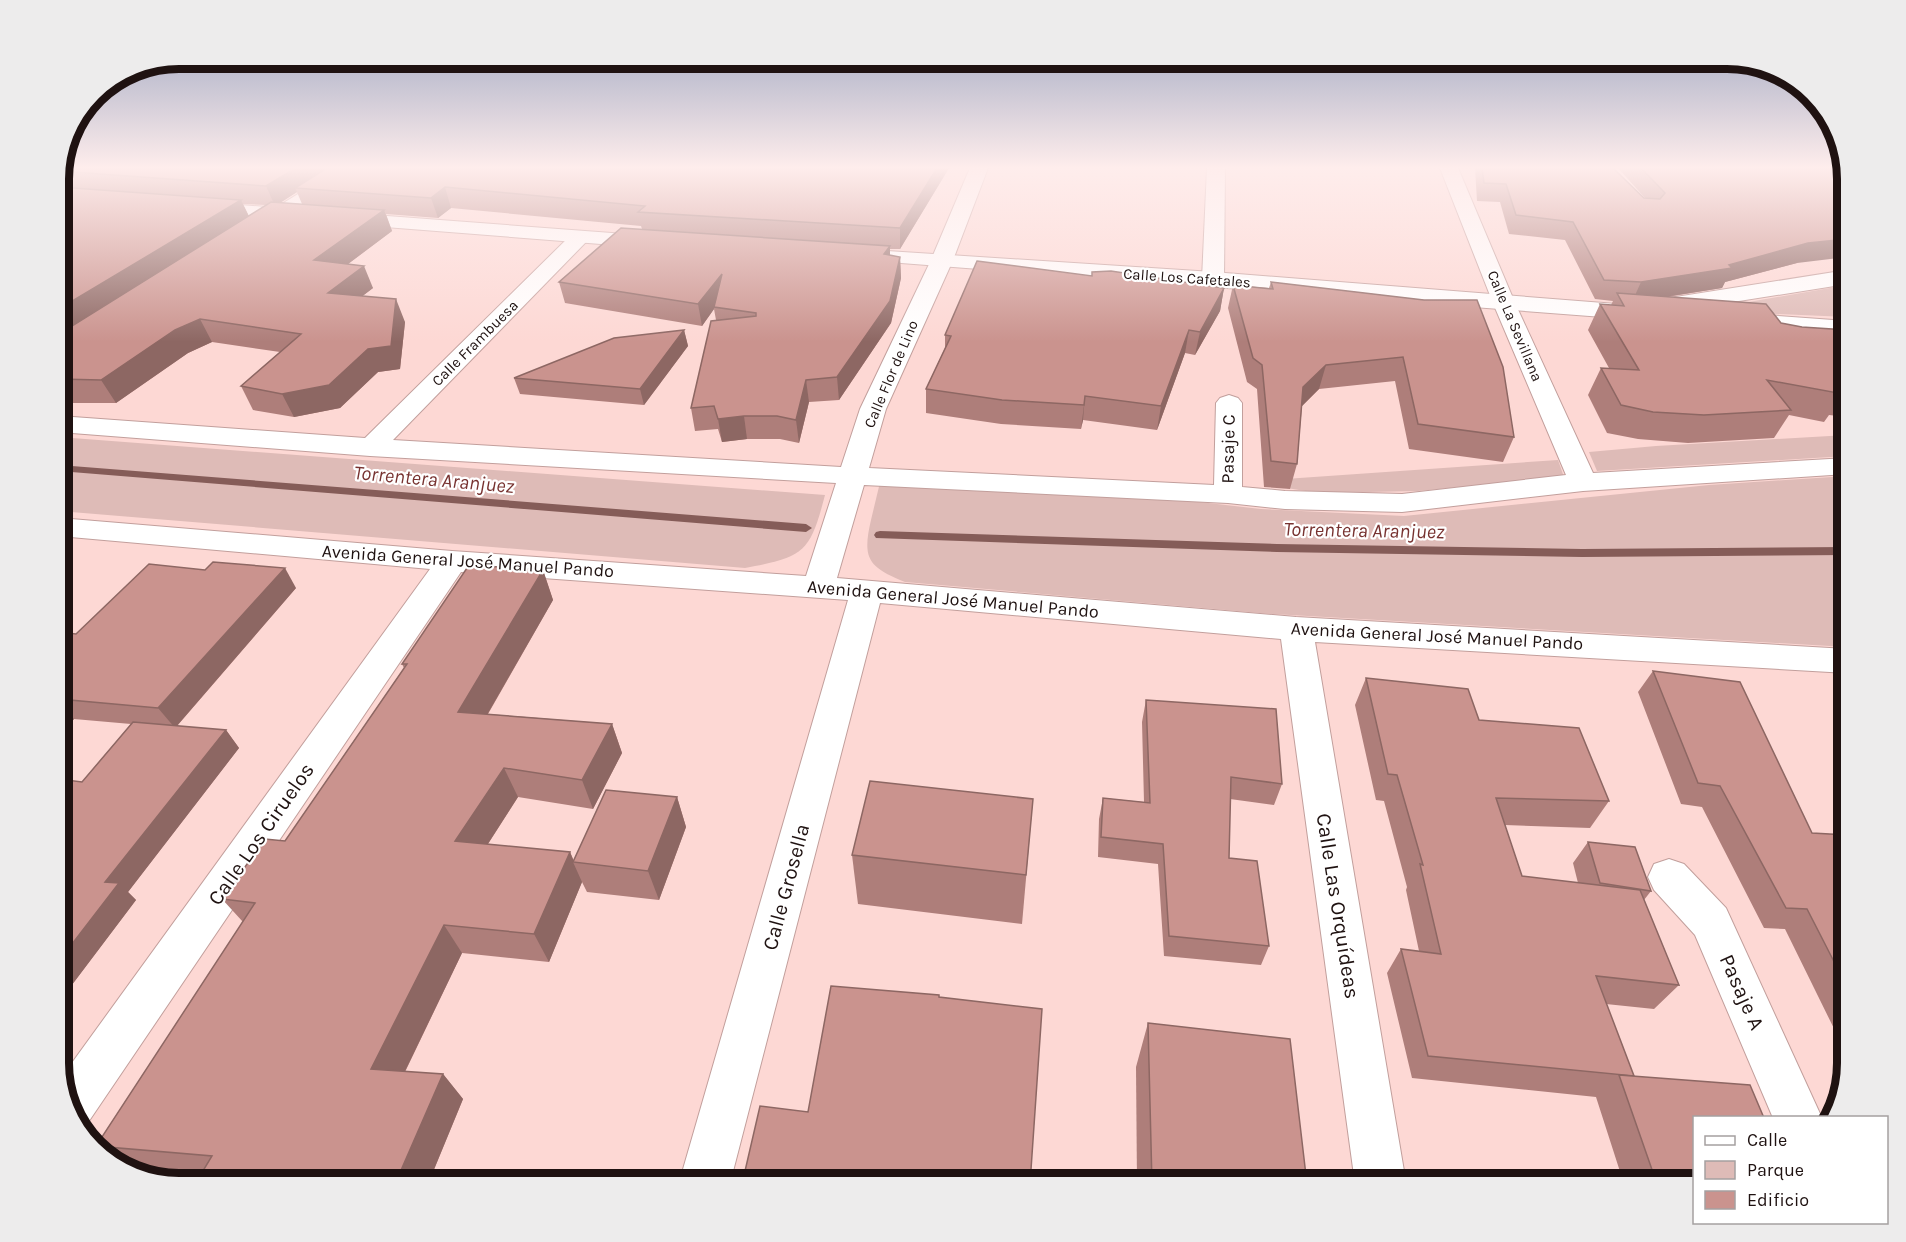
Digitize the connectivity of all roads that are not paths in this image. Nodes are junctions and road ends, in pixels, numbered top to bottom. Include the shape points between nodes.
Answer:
1 (260, 226) edge
2 (442, 226) edge
3 (956, 226) edge
4 (1214, 226) edge
5 (1473, 226) edge
6 (580, 237) junction
7 (240, 239) edge
8 (673, 243) edge
9 (837, 254) edge
10 (942, 260) junction
11 (1213, 279) junction
12 (1837, 279) edge
13 (1504, 303) junction
14 (1628, 312) junction
15 (1837, 327) edge
16 (1229, 403) dead end
17 (69, 425) edge
18 (370, 448) junction
19 (1837, 467) edge
20 (852, 477) junction
21 (1583, 482) junction
22 (1228, 494) junction
23 (69, 528) edge
24 (452, 561) junction
25 (818, 587) junction
26 (867, 591) junction
27 (1296, 629) junction
28 (1837, 659) edge
29 (1669, 877) dead end
30 (75, 1099) edge
31 (1797, 1116) edge
32 (707, 1173) edge
33 (1378, 1173) edge

1 - 7 street
2 - 6 street
3 - 10 street, Calle Flor de Lino
4 - 11 street
5 - 13 street, Calle La Sevillana
6 - 8 street
6 - 18 street, Calle Frambuesa
9 - 10 street, Calle Los Cafetales
10 - 11 street, Calle Los Cafetales
10 - 20 street, Calle Flor de Lino via 873,409
11 - 13 street, Calle Los Cafetales
12 - 14 street
13 - 14 street, Calle Los Cafetales
13 - 21 street, Calle La Sevillana
14 - 15 street, Calle Los Cafetales
16 - 22 street, Pasaje C
17 - 18 street
18 - 20 street
19 - 21 street
20 - 22 street
20 - 25 street, Calle Flor de Lino
21 - 22 street via 1402,503 1285,500
23 - 24 street, Avenida General José Manuel Pando
24 - 25 street, Avenida General José Manuel Pando
24 - 30 street, Calle Los Ciruelos
25 - 26 street, Avenida General José Manuel Pando
26 - 27 street, Avenida General José Manuel Pando
26 - 32 street, Calle Grosella
27 - 28 street, Avenida General José Manuel Pando
27 - 33 street, Calle Las Orquídeas
29 - 31 street, Pasaje A via 1711,922

